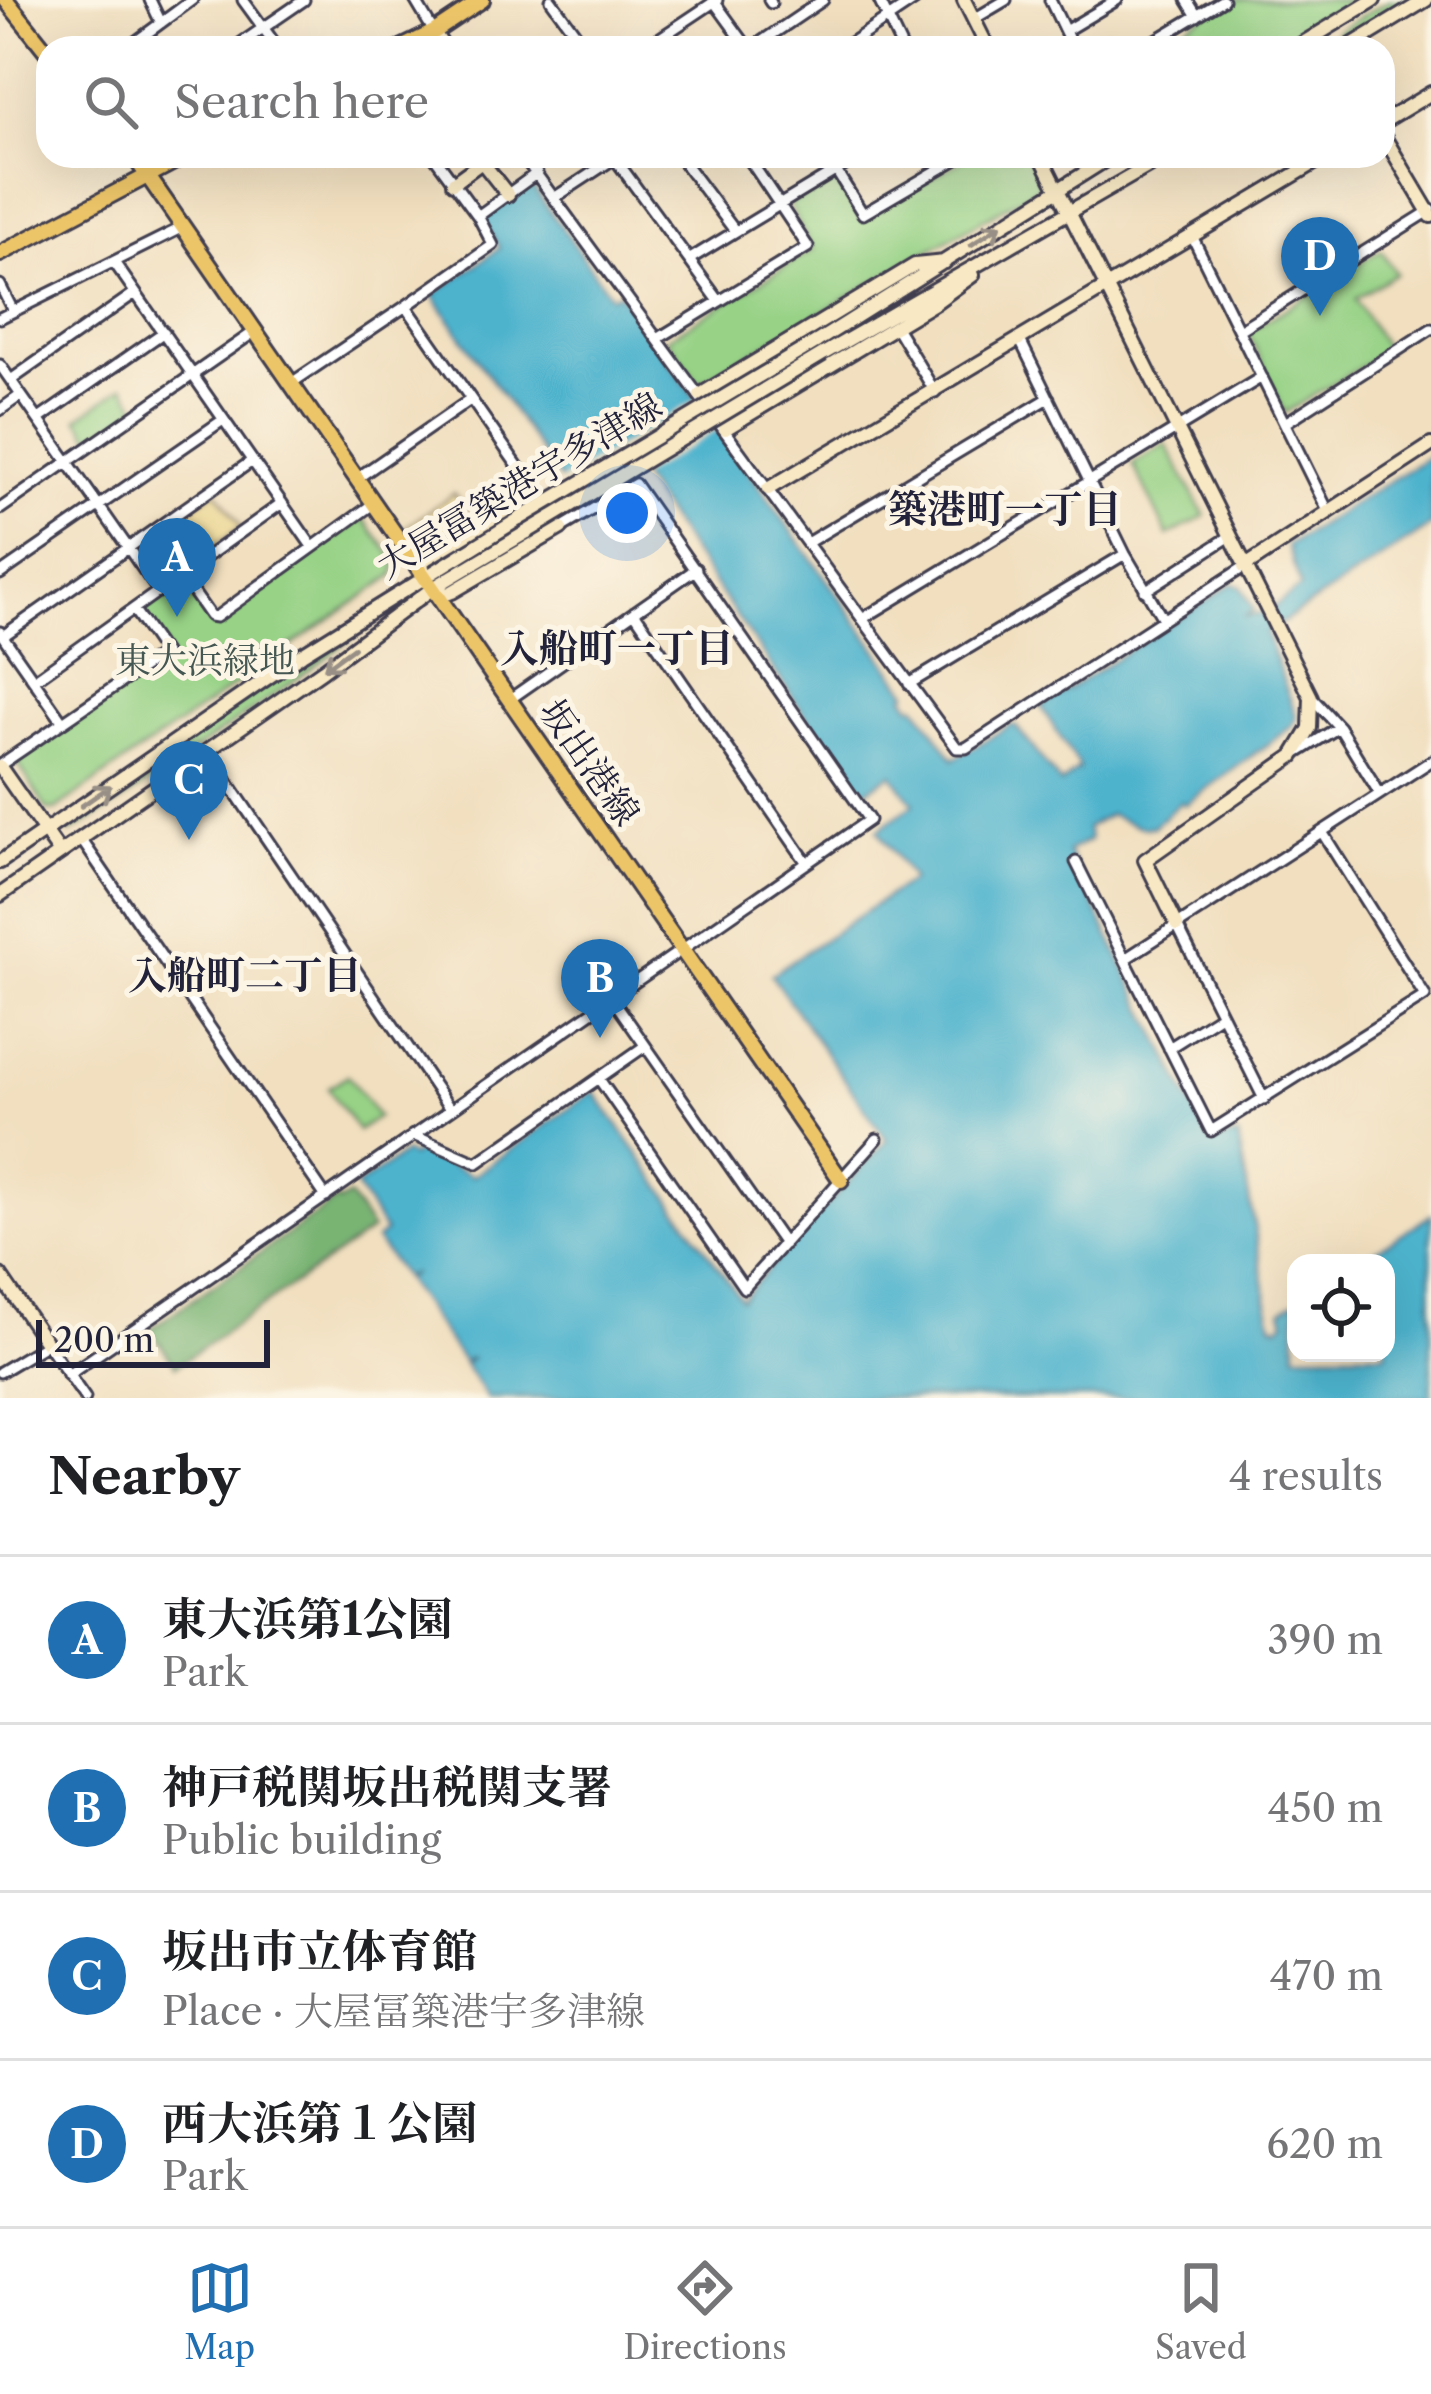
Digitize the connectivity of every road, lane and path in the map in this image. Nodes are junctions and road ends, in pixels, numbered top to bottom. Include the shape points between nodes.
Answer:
1 (150, 0) edge
2 (192, 0) edge
3 (243, 0) edge
4 (304, 0) edge
5 (415, 0) edge
6 (482, 0) edge
7 (551, 0) edge
8 (823, 0) edge
9 (879, 0) edge
10 (915, 0) edge
11 (964, 0) edge
12 (1006, 0) edge
13 (1050, 0) edge
14 (1117, 0) edge
15 (1187, 0) edge
16 (1223, 0) edge
17 (1375, 0) edge
18 (1426, 0) edge
19 (715, 1) edge
20 (4, 2) edge
21 (1197, 16) junction
22 (888, 18) junction
23 (974, 19) junction
24 (161, 23) junction
25 (263, 28) junction
26 (1065, 31) junction
27 (434, 32) junction
28 (574, 32) junction
29 (1322, 33) junction
30 (143, 36) edge
31 (251, 36) edge
32 (269, 36) edge
33 (426, 36) edge
34 (436, 36) edge
35 (568, 36) edge
36 (577, 36) edge
37 (663, 36) edge
38 (741, 36) edge
39 (768, 36) edge
40 (861, 36) edge
41 (896, 36) edge
42 (982, 36) edge
43 (1067, 36) edge
44 (1163, 36) edge
45 (1317, 36) edge
46 (1324, 36) edge
47 (1367, 36) edge
48 (36, 38) edge
49 (1431, 93) edge
50 (1395, 115) edge
51 (1395, 155) edge
52 (143, 168) edge
53 (163, 168) edge
54 (442, 168) edge
55 (474, 168) edge
56 (492, 168) edge
57 (534, 168) edge
58 (599, 168) edge
59 (623, 168) edge
60 (688, 168) edge
61 (757, 168) edge
62 (840, 168) edge
63 (940, 168) edge
64 (1047, 168) edge
65 (1093, 168) edge
66 (1146, 168) edge
67 (1306, 168) edge
68 (837, 170) junction
69 (538, 172) junction
70 (149, 176) junction
71 (453, 183) junction
72 (1058, 190) junction
73 (508, 194) junction
74 (557, 196) junction
75 (782, 203) junction
76 (1430, 213) edge
77 (1070, 214) junction
78 (478, 216) junction
79 (181, 228) junction
80 (735, 231) junction
81 (1192, 236) junction
82 (1007, 250) junction
83 (0, 254) edge
84 (690, 259) junction
85 (114, 262) junction
86 (945, 262) junction
87 (0, 285) edge
88 (1106, 288) junction
89 (135, 292) junction
90 (719, 302) junction
91 (406, 306) junction
92 (13, 311) junction
93 (0, 318) edge
94 (896, 327) junction
95 (1431, 329) edge
96 (1238, 330) junction
97 (164, 332) junction
98 (254, 332) junction
99 (659, 338) junction
100 (1019, 338) junction
101 (820, 348) junction
102 (0, 364) edge
103 (193, 374) junction
104 (1262, 377) junction
105 (11, 380) junction
106 (290, 384) junction
107 (935, 392) junction
108 (21, 394) junction
109 (700, 394) junction
110 (1049, 398) junction
111 (470, 400) junction
112 (0, 410) edge
113 (39, 419) junction
114 (224, 420) junction
115 (1285, 423) junction
116 (725, 429) junction
117 (1176, 429) junction
118 (1431, 445) edge
119 (68, 461) junction
120 (252, 461) junction
121 (356, 479) junction
122 (1090, 481) junction
123 (769, 489) junction
124 (536, 492) junction
125 (282, 503) junction
126 (373, 504) junction
127 (97, 506) junction
128 (0, 509) edge
129 (1328, 511) junction
130 (561, 528) junction
131 (1228, 537) junction
132 (807, 543) junction
133 (311, 545) junction
134 (128, 549) junction
135 (1126, 554) junction
136 (1244, 566) junction
137 (696, 569) junction
138 (0, 574) edge
139 (182, 576) junction
140 (428, 582) junction
141 (1145, 591) junction
142 (159, 592) junction
143 (134, 610) junction
144 (634, 612) junction
145 (862, 619) junction
146 (1163, 619) junction
147 (1, 634) edge
148 (34, 680) junction
149 (909, 684) junction
150 (1311, 697) junction
151 (510, 699) junction
152 (62, 721) junction
153 (1339, 728) junction
154 (207, 751) junction
155 (1293, 756) junction
156 (1431, 761) edge
157 (0, 766) edge
158 (1380, 794) junction
159 (45, 831) junction
160 (1322, 832) junction
161 (81, 839) junction
162 (61, 853) junction
163 (0, 862) edge
164 (1076, 862) dead end
165 (807, 863) junction
166 (0, 895) edge
167 (1177, 925) junction
168 (682, 949) junction
169 (1125, 959) junction
170 (612, 998) junction
171 (1221, 1015) junction
172 (645, 1046) junction
173 (1169, 1048) junction
174 (598, 1079) junction
175 (1264, 1100) junction
176 (450, 1109) junction
177 (413, 1136) junction
178 (877, 1138) dead end
179 (841, 1180) junction
180 (326, 1197) junction
181 (784, 1244) junction
182 (0, 1275) edge
183 (47, 1344) junction
184 (0, 1372) edge
185 (68, 1375) junction
186 (85, 1398) edge

1 - 24 street
2 - 24 street
3 - 25 street
4 - 25 street
5 - 27 street
6 - 27 main road
7 - 28 street
8 - 39 street
9 - 22 street
10 - 22 street
11 - 23 main road
12 - 23 street
13 - 26 street
14 - 26 street
15 - 21 street
16 - 21 street
17 - 29 main road
18 - 47 main road
19 - 37 street
19 - 38 street
20 - 48 main road
21 - 44 street
22 - 40 street
22 - 41 street
23 - 42 main road
24 - 30 street
25 - 31 street
25 - 32 street
26 - 43 street
27 - 33 main road
27 - 34 main road
28 - 35 street
28 - 36 street
29 - 45 main road
29 - 46 main road
49 - 50 main road
51 - 76 main road
52 - 70 main road, 坂出港線
53 - 70 main road
54 - 71 street
55 - 71 main road
56 - 73 main road
57 - 69 street
58 - 74 street
59 - 84 street
60 - 80 street
61 - 75 street
62 - 68 street
63 - 68 street via 863,214
64 - 72 main road
65 - 72 main road, 大屋冨築港宇多津線
66 - 77 main road, 大屋冨築港宇多津線
67 - 81 main road
68 - 75 street
69 - 73 street
69 - 74 street
70 - 79 main road, 坂出港線
70 - 83 main road
71 - 78 street
72 - 77 main road
86 -> 72 main road, 大屋冨築港宇多津線
73 - 78 street
74 - 99 street
75 - 80 street
75 - 90 street via 808,247
76 - 96 street
77 - 82 main road, 大屋冨築港宇多津線
77 - 88 main road
78 - 91 street via 493,245
79 - 85 street
79 - 98 main road, 坂出港線
80 - 84 street
81 - 88 main road
81 - 96 street
82 - 94 main road
82 - 101 main road, 大屋冨築港宇多津線
84 - 90 street
85 - 89 street
85 - 92 street
86 - 101 main road, 大屋冨築港宇多津線
86 - 109 main road via 915,265
87 - 92 street
88 - 100 main road
88 - 117 main road
89 - 97 street
89 - 105 street
90 - 99 street
91 - 106 street
91 - 111 street
92 - 93 street
94 - 107 street
94 - 116 main road
95 - 115 street
96 - 104 street
97 - 103 street
97 - 113 street
98 - 103 street
98 - 106 main road, 坂出港線
99 - 109 street
100 - 107 main road
100 - 110 street
101 - 140 main road, 大屋冨築港宇多津線, bridge
102 - 105 street
103 - 114 street
103 - 119 street
104 - 115 street
104 - 117 street
105 - 108 street
106 - 121 main road, 坂出港線
107 - 123 main road
108 - 112 street
108 - 113 street
109 - 116 street
110 - 122 street
110 - 132 street
111 - 121 street
111 - 124 street
113 - 119 street
114 - 120 street
114 - 127 street
115 - 129 street
116 - 123 street
117 - 122 street
117 - 131 main road
118 - 129 main road
119 - 127 street
119 - 128 street
120 - 125 street
120 - 134 street
121 - 126 main road, 坂出港線
122 - 135 street
122 - 145 street
123 - 132 street
124 - 130 street
124 - 140 main road via 422,562
125 - 133 street
125 - 139 street
126 - 133 street
126 - 140 main road, 坂出港線
127 - 134 street
127 - 138 street
129 - 136 main road
130 - 137 street via 635,484
130 - 140 main road via 452,592
131 - 136 main road
131 - 141 street
132 - 145 street
133 - 139 street via 216,616
134 - 142 street
134 - 147 street
135 - 141 street
135 - 149 street
136 - 146 street
136 - 150 main road
137 - 144 street
137 - 165 street via 869,820
139 - 142 street
140 - 151 main road, 坂出港線
140 -> 154 main road, 大屋冨築港宇多津線
159 -> 140 main road, 大屋冨築港宇多津線 via 269,676
141 - 146 street
142 - 143 street
143 - 148 street
143 - 152 street via 164,653
144 - 151 street
144 - 165 street
145 - 149 street
146 - 149 street via 966,748 954,746
147 - 148 street
148 - 152 street
150 - 153 street
150 - 155 main road via 1310,728
151 - 168 main road, 坂出港線
152 - 157 street
153 - 155 street
153 - 158 street
154 - 161 main road, 大屋冨築港宇多津線
154 - 176 street
155 - 167 main road via 1145,860
156 - 158 street
157 - 159 main road
158 - 160 street
159 - 162 main road
159 - 163 main road, 大屋冨築港宇多津線
160 - 167 street
160 - 175 street via 1426,996
161 - 162 main road, 大屋冨築港宇多津線
161 - 180 street
162 - 166 main road, 大屋冨築港宇多津線
164 - 169 street
165 - 168 street
167 - 169 street
167 - 171 street
168 - 170 street
168 - 179 main road, 坂出港線
169 - 173 street
170 - 172 street
170 - 176 street
171 - 173 street
171 - 175 street
172 - 174 street
172 - 181 street
173 - 175 street via 1211,1131
174 - 177 street via 477,1163
174 - 181 street via 744,1288
176 - 177 street
177 - 180 street
178 - 179 street
179 - 181 street
180 - 185 street
182 - 183 main road
183 - 184 street
183 - 185 street
185 - 186 street

